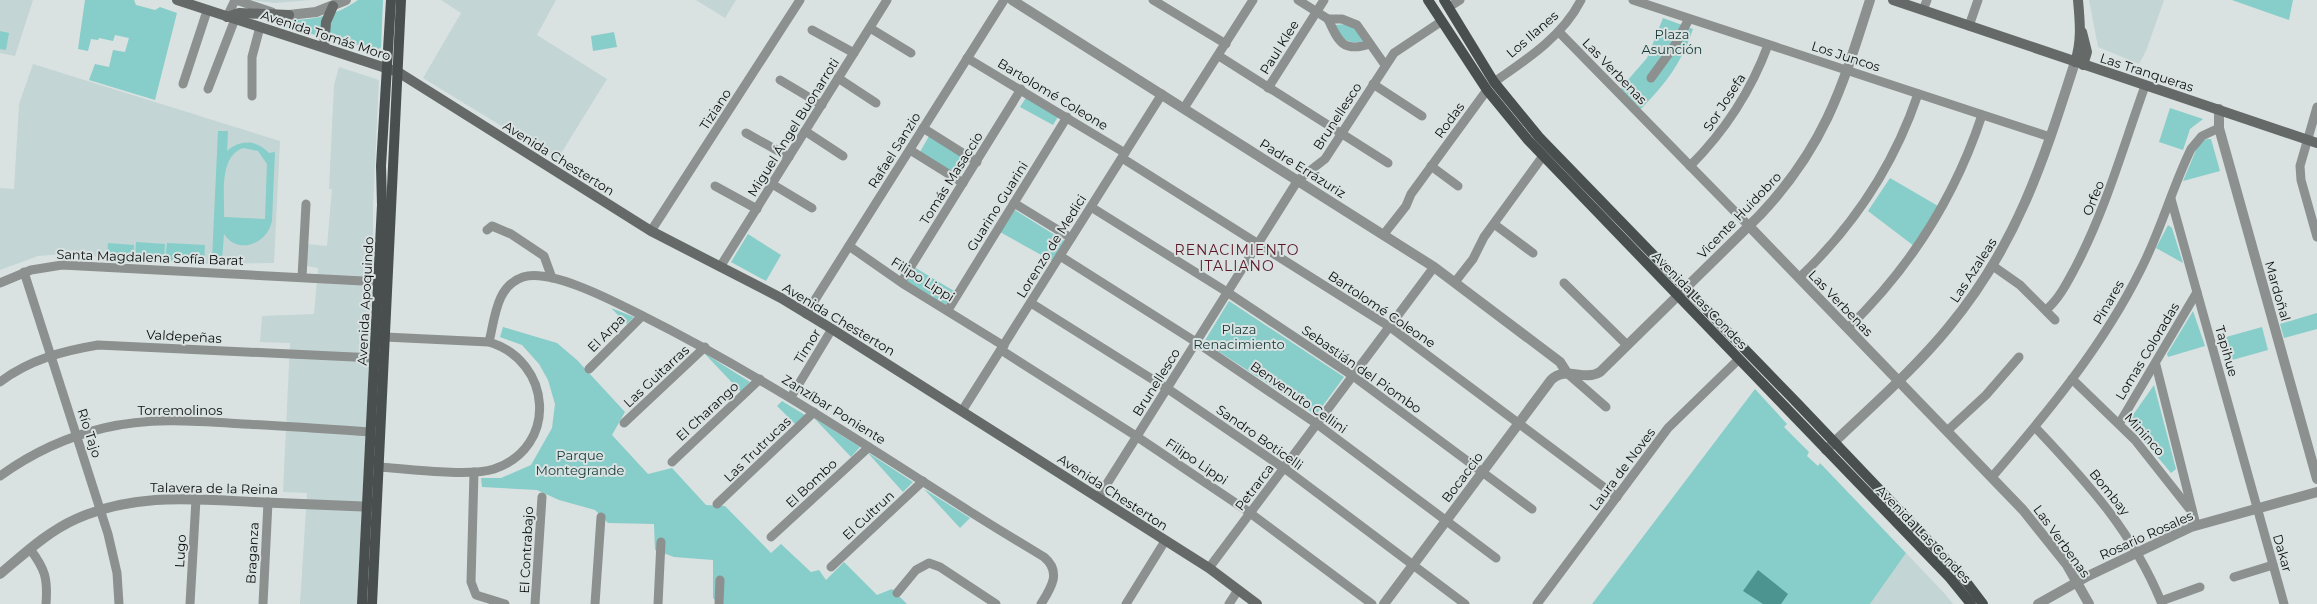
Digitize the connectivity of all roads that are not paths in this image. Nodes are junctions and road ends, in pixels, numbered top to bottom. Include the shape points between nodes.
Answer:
1 (177, 0) edge
2 (235, 0) edge
3 (346, 0) edge
4 (391, 0) edge
5 (401, 0) edge
6 (800, 0) edge
7 (1004, 0) edge
8 (1012, 0) edge
9 (1153, 0) edge
10 (1253, 0) edge
11 (1298, 0) edge
12 (1324, 0) edge
13 (1428, 0) edge
14 (1460, 0) edge
15 (1581, 0) edge
16 (1633, 0) edge
17 (1870, 0) edge
18 (1893, 0) edge
19 (1927, 0) edge
20 (1978, 0) edge
21 (2078, 0) edge
22 (886, 1) edge
23 (1446, 4) edge
24 (334, 6) junction
25 (207, 10) junction
26 (1923, 10) junction
27 (1316, 11) junction
28 (289, 15) junction
29 (231, 18) junction
30 (1328, 19) junction
31 (1689, 19) junction
32 (1442, 21) junction
33 (1969, 26) junction
34 (260, 27) junction
35 (870, 28) junction
36 (812, 30) dead end
37 (1559, 32) junction
38 (1226, 44) junction
39 (1370, 44) junction
40 (1768, 45) junction
41 (324, 47) junction
42 (854, 53) junction
43 (911, 53) dead end
44 (1219, 56) junction
45 (967, 58) junction
46 (2079, 63) junction
47 (1385, 65) junction
48 (386, 67) junction
49 (1848, 70) junction
50 (398, 72) junction
51 (838, 78) junction
52 (1651, 78) dead end
53 (780, 80) dead end
54 (1494, 82) junction
55 (183, 84) dead end
56 (1373, 84) junction
57 (2145, 86) junction
58 (1268, 88) junction
59 (1022, 89) junction
60 (208, 90) dead end
61 (1487, 90) junction
62 (1162, 94) junction
63 (1918, 94) junction
64 (252, 96) dead end
65 (876, 103) dead end
66 (822, 105) junction
67 (2317, 107) edge
68 (1184, 108) junction
69 (2219, 110) junction
70 (1982, 115) junction
71 (1422, 116) dead end
72 (1068, 117) junction
73 (923, 128) junction
74 (2219, 128) junction
75 (806, 131) junction
76 (746, 133) dead end
77 (1342, 134) junction
78 (2050, 137) junction
79 (2306, 139) junction
80 (2317, 143) edge
81 (910, 150) junction
82 (1124, 155) junction
83 (843, 156) dead end
84 (1543, 156) junction
85 (789, 157) junction
86 (976, 162) junction
87 (1388, 163) dead end
88 (1431, 166) junction
89 (1690, 166) junction
90 (1298, 180) junction
91 (963, 183) junction
92 (772, 184) junction
93 (715, 186) dead end
94 (1458, 186) dead end
95 (2171, 199) junction
96 (1014, 203) junction
97 (306, 204) dead end
98 (1091, 207) junction
99 (812, 208) dead end
100 (757, 209) junction
101 (1494, 224) junction
102 (1749, 226) junction
103 (487, 230) dead end
104 (651, 231) junction
105 (1384, 234) junction
106 (2317, 237) edge
107 (1071, 238) junction
108 (1258, 243) junction
109 (849, 246) junction
110 (1533, 253) dead end
111 (1060, 256) junction
112 (1993, 266) junction
113 (720, 267) junction
114 (1434, 267) junction
115 (24, 272) junction
116 (302, 277) junction
117 (552, 278) junction
118 (1799, 278) junction
119 (902, 281) junction
120 (378, 282) junction
121 (1455, 282) junction
122 (0, 283) edge
123 (1564, 283) dead end
124 (387, 291) junction
125 (1227, 292) junction
126 (1680, 292) junction
127 (2197, 292) junction
128 (1031, 303) junction
129 (948, 310) junction
130 (2046, 310) junction
131 (806, 314) junction
132 (642, 316) junction
133 (2055, 320) dead end
134 (1390, 327) junction
135 (376, 328) junction
136 (1848, 328) junction
137 (832, 329) junction
138 (385, 337) junction
139 (489, 342) junction
140 (1196, 342) junction
141 (1627, 345) junction
142 (705, 347) junction
143 (1002, 348) junction
144 (51, 355) junction
145 (2019, 357) dead end
146 (375, 358) junction
147 (1739, 359) junction
148 (2156, 365) junction
149 (589, 370) dead end
150 (1567, 373) junction
151 (1353, 376) junction
152 (760, 379) junction
153 (2072, 379) junction
154 (1898, 380) junction
155 (0, 382) edge
156 (1166, 389) junction
157 (791, 397) junction
158 (1606, 407) dead end
159 (962, 411) junction
160 (814, 412) junction
161 (624, 423) dead end
162 (1519, 423) junction
163 (1317, 424) junction
164 (2119, 424) junction
165 (2035, 427) junction
166 (1947, 431) junction
167 (371, 432) junction
168 (78, 436) junction
169 (1137, 436) junction
170 (1830, 446) junction
171 (869, 447) junction
172 (672, 462) dead end
173 (379, 467) junction
174 (1284, 469) junction
175 (474, 472) junction
176 (1483, 472) junction
177 (0, 476) edge
178 (1992, 477) junction
179 (2317, 479) edge
180 (922, 481) junction
181 (2317, 492) edge
182 (542, 497) dead end
183 (1617, 497) junction
184 (1098, 498) junction
185 (196, 499) junction
186 (268, 502) junction
187 (717, 504) dead end
188 (372, 507) junction
189 (101, 509) junction
190 (1532, 509) dead end
191 (2258, 509) junction
192 (2192, 512) junction
193 (1250, 513) junction
194 (601, 517) dead end
195 (1446, 521) junction
196 (2196, 525) junction
197 (771, 538) dead end
198 (1165, 541) junction
199 (661, 542) dead end
200 (30, 549) junction
201 (2137, 552) junction
202 (1496, 558) dead end
203 (1413, 565) junction
204 (2273, 565) junction
205 (831, 567) dead end
206 (1209, 568) junction
207 (0, 574) edge
208 (2234, 577) dead end
209 (720, 580) dead end
210 (2077, 582) junction
211 (2200, 587) dead end
212 (1238, 590) junction
213 (897, 593) dead end
214 (2161, 602) edge
215 (46, 604) edge
216 (118, 604) edge
217 (190, 604) edge
218 (263, 604) edge
219 (362, 604) edge
220 (372, 604) edge
221 (505, 604) edge
222 (535, 604) edge
223 (596, 604) edge
224 (658, 604) edge
225 (719, 604) edge
226 (996, 604) edge
227 (1041, 604) edge
228 (1126, 604) edge
229 (1229, 604) edge
230 (1257, 604) edge
231 (1372, 604) edge
232 (1384, 604) edge
233 (1465, 604) edge
234 (1537, 604) edge
235 (1971, 604) edge
236 (1983, 604) edge
237 (2038, 604) edge
238 (2089, 604) edge
239 (2284, 604) edge

1 - 25 main road, Avenida Tomás Moro
2 - 28 street via 266,11
2 - 29 street
3 - 24 street
4 - 48 main road, Avenida Apoquindo
5 - 50 main road, Avenida Apoquindo
6 - 104 street, Tiziano
7 - 45 street, Rafael Sanzio
8 - 62 street, Padre Errázuriz
9 - 38 street
10 - 38 street
11 - 27 street
12 - 27 street, Paul Klee
13 - 32 main road, Avenida Las Condes
14 - 23 street
15 - 37 street, Los Ilanes via 1570,20
16 - 31 street, Los Juncos
17 - 49 street, Vicente Huidobro
18 - 26 main road, Las Tranqueras
19 - 26 street
20 - 33 street
21 - 46 main road via 2086,46
22 - 35 street, Miguel Ángel Buonarroti
23 - 54 main road, Avenida Las Condes
24 - 28 street via 307,14
24 - 41 main road via 326,22
25 - 29 main road, Avenida Tomás Moro
25 - 55 street
26 - 33 main road, Las Tranqueras
27 - 30 street
27 - 58 street, Paul Klee
28 - 29 main road via 239,13
29 - 34 main road, Avenida Tomás Moro
29 - 60 street
30 - 39 street via 1342,19 1357,25
30 - 39 street via 1339,41 1346,46 1352,48
31 - 40 street, Los Juncos
31 - 52 street via 1675,45
32 - 47 street, Brunellesco via 1394,53
32 - 61 main road, Avenida Las Condes
33 - 46 main road, Las Tranqueras
34 - 41 main road, Avenida Tomás Moro
34 - 64 street via 252,56
35 - 42 street, Miguel Ángel Buonarroti
35 - 43 street
36 - 42 street
37 - 54 street, Los Ilanes
37 - 89 street, Las Verbenas
38 - 44 street
39 - 47 street
40 - 49 street, Los Juncos
40 - 89 street, Sor Josefa via 1737,110
41 - 48 main road, Avenida Tomás Moro
42 - 51 street, Miguel Ángel Buonarroti
44 - 58 street
44 - 68 street
45 - 59 street, Bartolomé Coleone
45 - 73 street, Rafael Sanzio
46 - 57 main road, Las Tranqueras
46 - 78 street, Las Azaleas
47 - 56 street, Brunellesco
48 - 50 main road, Avenida Tomás Moro
48 - 120 main road, Avenida Apoquindo
49 - 63 street, Los Juncos
49 - 102 street, Vicente Huidobro via 1830,115 1806,158 1773,201
50 - 104 main road, Avenida Chesterton
50 - 124 main road, Avenida Apoquindo
51 - 65 street
51 - 66 street, Miguel Ángel Buonarroti
53 - 66 street
54 - 126 main road, Avenida Las Condes via 1539,138
56 - 71 street
56 - 77 street, Brunellesco
57 - 69 main road, Las Tranqueras
57 - 130 street, Orfeo via 2098,221 2069,279
58 - 77 street
59 - 72 street, Bartolomé Coleone
59 - 86 street, Tomás Masaccio
61 - 84 main road, Avenida Las Condes
61 - 88 street, Rodas
62 - 68 street, Padre Errázuriz
62 - 82 street, Lorenzo de Medici
63 - 70 street, Los Juncos
63 - 118 street via 1898,145 1871,194 1838,238
66 - 75 street, Miguel Ángel Buonarroti
67 - 79 street
68 - 90 street, Padre Errázuriz
69 - 74 street, Mardoñal
69 - 79 main road, Las Tranqueras
70 - 78 street, Los Juncos
70 - 136 street via 1962,170 1934,222 1901,270
72 - 82 street, Bartolomé Coleone
72 - 96 street, Guarino Guarini
73 - 81 street, Rafael Sanzio
73 - 86 street
74 - 95 street, Pinares via 2202,136 2191,149
74 - 179 street, Mardoñal
75 - 83 street
75 - 85 street, Miguel Ángel Buonarroti
76 - 85 street
77 - 87 street
77 - 90 street, Brunellesco via 1321,164
78 - 112 street, Las Azaleas via 2022,212
79 - 80 main road, Las Tranqueras
79 - 106 street via 2300,173
81 - 91 street
81 - 109 street, Rafael Sanzio
82 - 98 street, Lorenzo de Medici
82 - 108 street, Bartolomé Coleone
84 - 101 street
84 - 126 main road, Avenida Las Condes
85 - 92 street, Miguel Ángel Buonarroti
86 - 91 street, Tomás Masaccio
88 - 94 street
88 - 105 street, Rodas via 1411,194 1406,206
89 - 102 street, Las Verbenas
90 - 105 street, Padre Errázuriz
90 - 108 street, Brunellesco
91 - 119 street, Tomás Masaccio
92 - 99 street
92 - 100 street, Miguel Ángel Buonarroti
93 - 100 street
95 - 127 street, Tapihue
95 - 153 street, Pinares via 2130,291 2104,335
96 - 107 street
96 - 129 street, Guarino Guarini
97 - 116 street
98 - 107 street, Lorenzo de Medici
98 - 125 street, Sebastián del Piombo
100 - 113 street, Miguel Ángel Buonarroti
101 - 110 street
101 - 121 street via 1473,259
102 - 118 street, Las Verbenas
102 - 126 street, Vicente Huidobro
103 - 117 street via 492,226 511,234 544,256
104 - 113 main road, Avenida Chesterton
105 - 114 street, Padre Errázuriz
107 - 111 street, Lorenzo de Medici
108 - 125 street, Brunellesco
108 - 134 street, Bartolomé Coleone
109 - 119 street, Filipo Lippi
109 - 131 street, Rafael Sanzio
111 - 128 street, Lorenzo de Medici
111 - 140 street, Benvenuto Cellini
112 - 130 street via 2020,285
112 - 154 street, Las Azaleas via 1948,329
113 - 131 main road, Avenida Chesterton
114 - 121 street, Padre Errázuriz
114 - 134 street, Petrarca
115 - 116 street, Santa Magdalena Sofía Barat via 45,266 62,265
115 - 122 street, Santa Magdalena Sofía Barat
115 - 144 street, Río Tajo
116 - 120 street, Santa Magdalena Sofía Barat
117 - 132 street, Zanzíbar Poniente via 594,292
117 - 139 street, Zanzíbar Poniente via 530,276 506,287 502,293
118 - 136 street, Las Verbenas
119 - 129 street, Filipo Lippi
120 - 124 street
120 - 135 main road, Avenida Apoquindo
121 - 150 street, Padre Errázuriz via 1560,362
123 - 141 street
124 - 138 main road, Avenida Apoquindo
125 - 140 street, Brunellesco
125 - 151 street, Sebastián del Piombo
126 - 141 street
126 - 147 main road, Avenida Las Condes
126 - 170 main road, Avenida Las Condes via 1798,404
127 - 148 street, Lomas Coloradas
127 - 191 street, Tapihue
128 - 143 street, Lorenzo de Medici
128 - 156 street, Sandro Boticelli
129 - 143 street, Filipo Lippi
130 - 133 street
131 - 137 main road, Avenida Chesterton
132 - 142 street, Zanzíbar Poniente
132 - 149 street, El Arpa
134 - 151 street, Petrarca
134 - 162 street, Bartolomé Coleone
135 - 138 street
135 - 146 main road, Avenida Apoquindo
136 - 154 street, Las Verbenas
137 - 157 street, Timor
137 - 159 main road, Avenida Chesterton
138 - 139 street
138 - 173 main road, Avenida Apoquindo
139 - 175 street via 512,352 531,372 538,390 539,416 531,440 519,455 493,470
140 - 156 street, Brunellesco
140 - 163 street, Benvenuto Cellini
141 - 150 street via 1596,374 1586,377
142 - 152 street, Zanzíbar Poniente
142 - 161 street, Las Guitarras
143 - 159 street, Lorenzo de Medici
143 - 169 street, Filipo Lippi
144 - 146 street, Valdepeñas via 98,345 118,345
144 - 155 street, Valdepeñas via 21,368
144 - 168 street, Río Tajo
145 - 166 street via 1986,395
146 - 167 main road, Avenida Apoquindo
147 - 170 main road, Avenida Las Condes
147 - 183 street, Laura de Noves via 1674,422
148 - 164 street, Lomas Coloradas
148 - 192 street, Mininco
150 - 158 street
150 - 162 street, Bocaccio via 1551,380
151 - 163 street, Petrarca
151 - 176 street, Sebastián del Piombo
152 - 157 street, Zanzíbar Poniente
152 - 172 street, El Charango
153 - 164 street, Mininco
153 - 165 street, Pinares
154 - 166 street, Las Verbenas
154 - 170 street, Las Azaleas
156 - 169 street, Brunellesco
156 - 174 street, Sandro Boticelli
157 - 160 street, Zanzíbar Poniente
159 - 184 main road, Avenida Chesterton
160 - 171 street, Zanzíbar Poniente
160 - 187 street, Las Trutrucas
162 - 176 street, Bocaccio
162 - 183 street, Bartolomé Coleone
163 - 174 street, Petrarca
163 - 195 street, Benvenuto Cellini
164 - 192 street, Mininco via 2150,457
165 - 178 street, Pinares
165 - 201 street, Bombay via 2092,488
166 - 178 street, Las Verbenas
167 - 168 street, Torremolinos via 172,420 119,425
167 - 188 main road, Avenida Apoquindo
168 - 177 street, Torremolinos via 37,452
168 - 189 street, Río Tajo
169 - 184 street, Brunellesco
169 - 193 street, Filipo Lippi
170 - 235 main road, Avenida Las Condes
170 - 236 main road, Avenida Las Condes via 1961,575
171 - 180 street, Zanzíbar Poniente
171 - 197 street, El Bombo
173 - 175 street
173 - 188 main road, Avenida Apoquindo
174 - 193 street, Petrarca
174 - 203 street, Sandro Boticelli
175 - 221 street via 472,586 476,595
176 - 190 street, Sebastián del Piombo
176 - 195 street, Bocaccio
178 - 210 street, Las Verbenas via 2044,534
180 - 205 street, El Cultrun
180 - 227 street, Zanzíbar Poniente via 1048,560 1053,568 1054,580
181 - 191 street, Rosario Rosales
182 - 222 street, El Contrabajo
183 - 234 street, Laura de Noves
184 - 198 main road, Avenida Chesterton
185 - 186 street, Talavera de la Reina
185 - 189 street, Talavera de la Reina via 152,499
185 - 217 street, Lugo
186 - 188 street, Talavera de la Reina
186 - 218 street, Braganza
188 - 219 main road, Avenida Apoquindo
188 - 220 main road, Avenida Apoquindo
189 - 200 street, Talavera de la Reina via 64,525
189 - 216 street, Río Tajo via 115,560
191 - 196 street, Rosario Rosales
191 - 204 street, Dakar
192 - 196 street, Mininco
193 - 206 street, Petrarca
193 - 231 street, Filipo Lippi
194 - 223 street
195 - 202 street, Benvenuto Cellini
195 - 203 street, Bocaccio
196 - 201 street, Rosario Rosales
198 - 206 main road, Avenida Chesterton
198 - 228 street
199 - 224 street
200 - 207 street, Talavera de la Reina
200 - 215 street via 44,571 47,581
201 - 210 street, Rosario Rosales
201 - 214 street, Bombay
203 - 232 street, Bocaccio
203 - 233 street, Sandro Boticelli
204 - 208 street
204 - 239 street, Dakar
206 - 212 main road, Avenida Chesterton
209 - 225 street
210 - 237 street, Rosario Rosales
210 - 238 street, Las Verbenas
211 - 214 street
212 - 229 street
212 - 230 main road, Avenida Chesterton
213 - 226 street via 916,570 930,563

